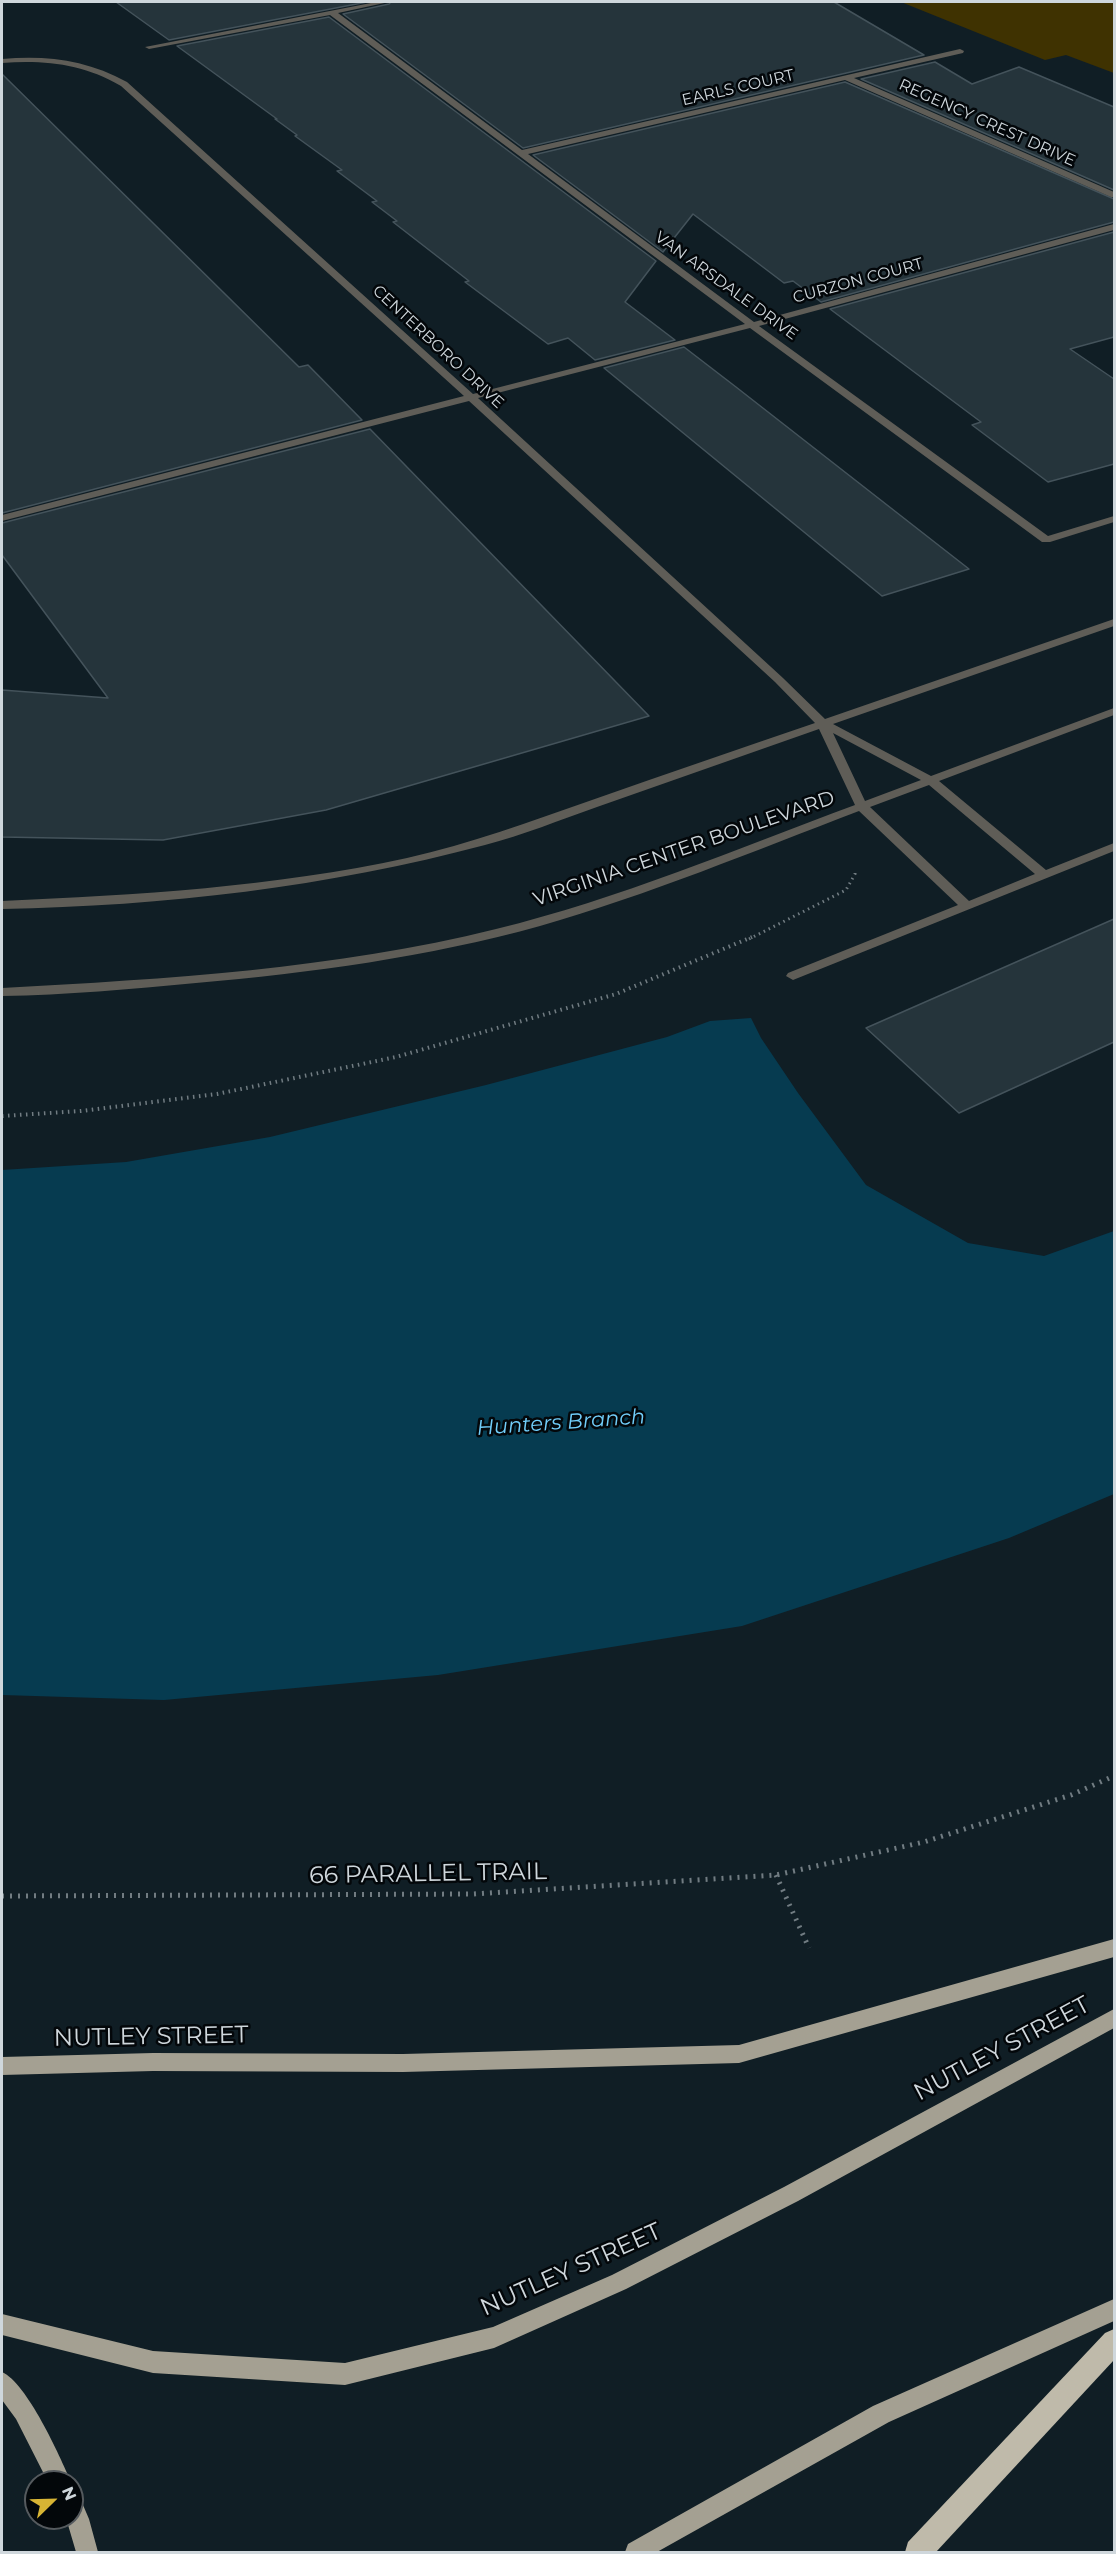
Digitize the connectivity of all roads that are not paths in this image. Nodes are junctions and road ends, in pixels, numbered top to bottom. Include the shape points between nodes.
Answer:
1 (385, 2) edge
2 (331, 12) junction
3 (149, 47) dead end
4 (960, 51) dead end
5 (2, 61) edge
6 (847, 78) junction
7 (522, 153) junction
8 (1114, 195) edge
9 (1114, 227) edge
10 (752, 325) junction
11 (470, 398) junction
12 (2, 518) edge
13 (1114, 519) edge
14 (1114, 622) edge
15 (1114, 711) edge
16 (822, 723) junction
17 (930, 780) junction
18 (862, 807) junction
19 (1114, 847) edge
20 (1044, 875) junction
21 (2, 905) edge
22 (968, 907) junction
23 (793, 976) dead end
24 (2, 992) edge
25 (1114, 1948) edge
26 (1114, 2018) edge
27 (2, 2066) edge
28 (1114, 2310) edge
29 (2, 2325) edge
30 (1114, 2342) edge
31 (2, 2383) edge
32 (54, 2470) edge
33 (81, 2530) edge
34 (87, 2553) edge
35 (636, 2553) edge
36 (918, 2553) edge

1 - 2 street
2 - 3 street
2 - 7 street, VAN ARSDALE DRIVE
4 - 6 street, EARLS COURT
5 - 11 street, CENTERBORO DRIVE via 49,59 81,63 124,84
6 - 7 street, EARLS COURT
6 - 8 street, REGENCY CREST DRIVE
7 - 10 street, VAN ARSDALE DRIVE
9 - 10 street, CURZON COURT
10 - 11 street, CURZON COURT
10 - 13 street, VAN ARSDALE DRIVE via 1046,540
11 - 12 street, CURZON COURT
11 - 16 street, CENTERBORO DRIVE
14 - 16 street
15 - 17 street, VIRGINIA CENTER BOULEVARD
16 - 17 street
16 - 18 street
16 - 21 street via 484,842 396,864 210,892
17 - 18 street, VIRGINIA CENTER BOULEVARD
17 - 20 street
18 - 22 street
18 - 24 street, VIRGINIA CENTER BOULEVARD via 567,914 458,942 244,975 132,986
19 - 20 street
20 - 22 street
22 - 23 street
25 - 27 main road, NUTLEY STREET via 739,2054 403,2063
26 - 29 main road, NUTLEY STREET via 791,2194 629,2277 494,2337 345,2374 153,2362
28 - 35 main road via 881,2414
30 - 36 highway
31 - 32 main road via 24,2411
33 - 34 main road

